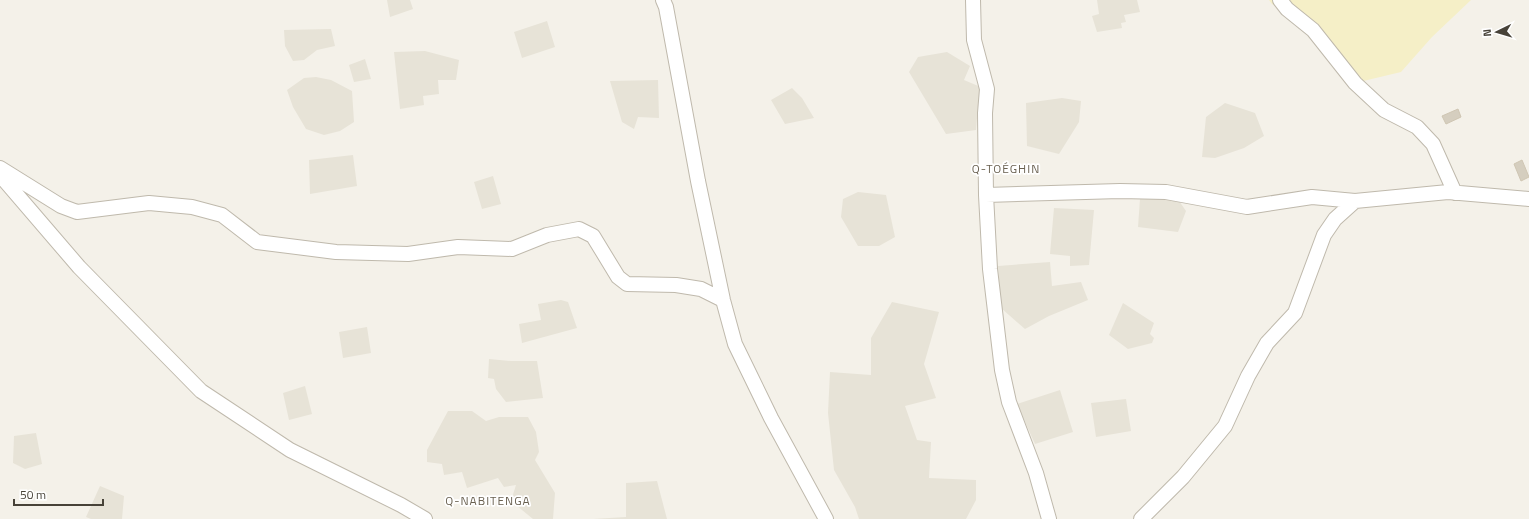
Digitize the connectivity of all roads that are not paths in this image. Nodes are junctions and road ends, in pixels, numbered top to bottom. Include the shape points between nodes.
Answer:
1 (663, 0) edge
2 (973, 0) edge
3 (1280, 0) edge
4 (0, 168) edge
5 (0, 175) edge
6 (1455, 193) junction
7 (986, 195) junction
8 (1529, 199) edge
9 (1355, 201) junction
10 (723, 300) junction
11 (425, 519) edge
12 (826, 519) edge
13 (1049, 519) edge
14 (1141, 519) edge

1 - 10 street
2 - 7 street via 974,40 987,89
3 - 6 street via 1313,30 1355,83 1384,110 1417,127 1433,144
4 - 10 street via 61,206 77,212 149,203 192,207 222,215 257,242 336,252 408,254 458,247 512,249 547,235 579,229 593,236 618,278 626,284 676,285 701,289
5 - 11 street via 80,267 200,391 290,450
6 - 8 street
6 - 9 street
7 - 9 street via 1166,192 1247,207 1312,197
7 - 13 street via 990,270 1002,370 1009,402 1036,473
9 - 14 street via 1335,219 1324,235 1295,313 1267,343 1248,376 1225,426 1183,477
10 - 12 street via 735,344 770,418

